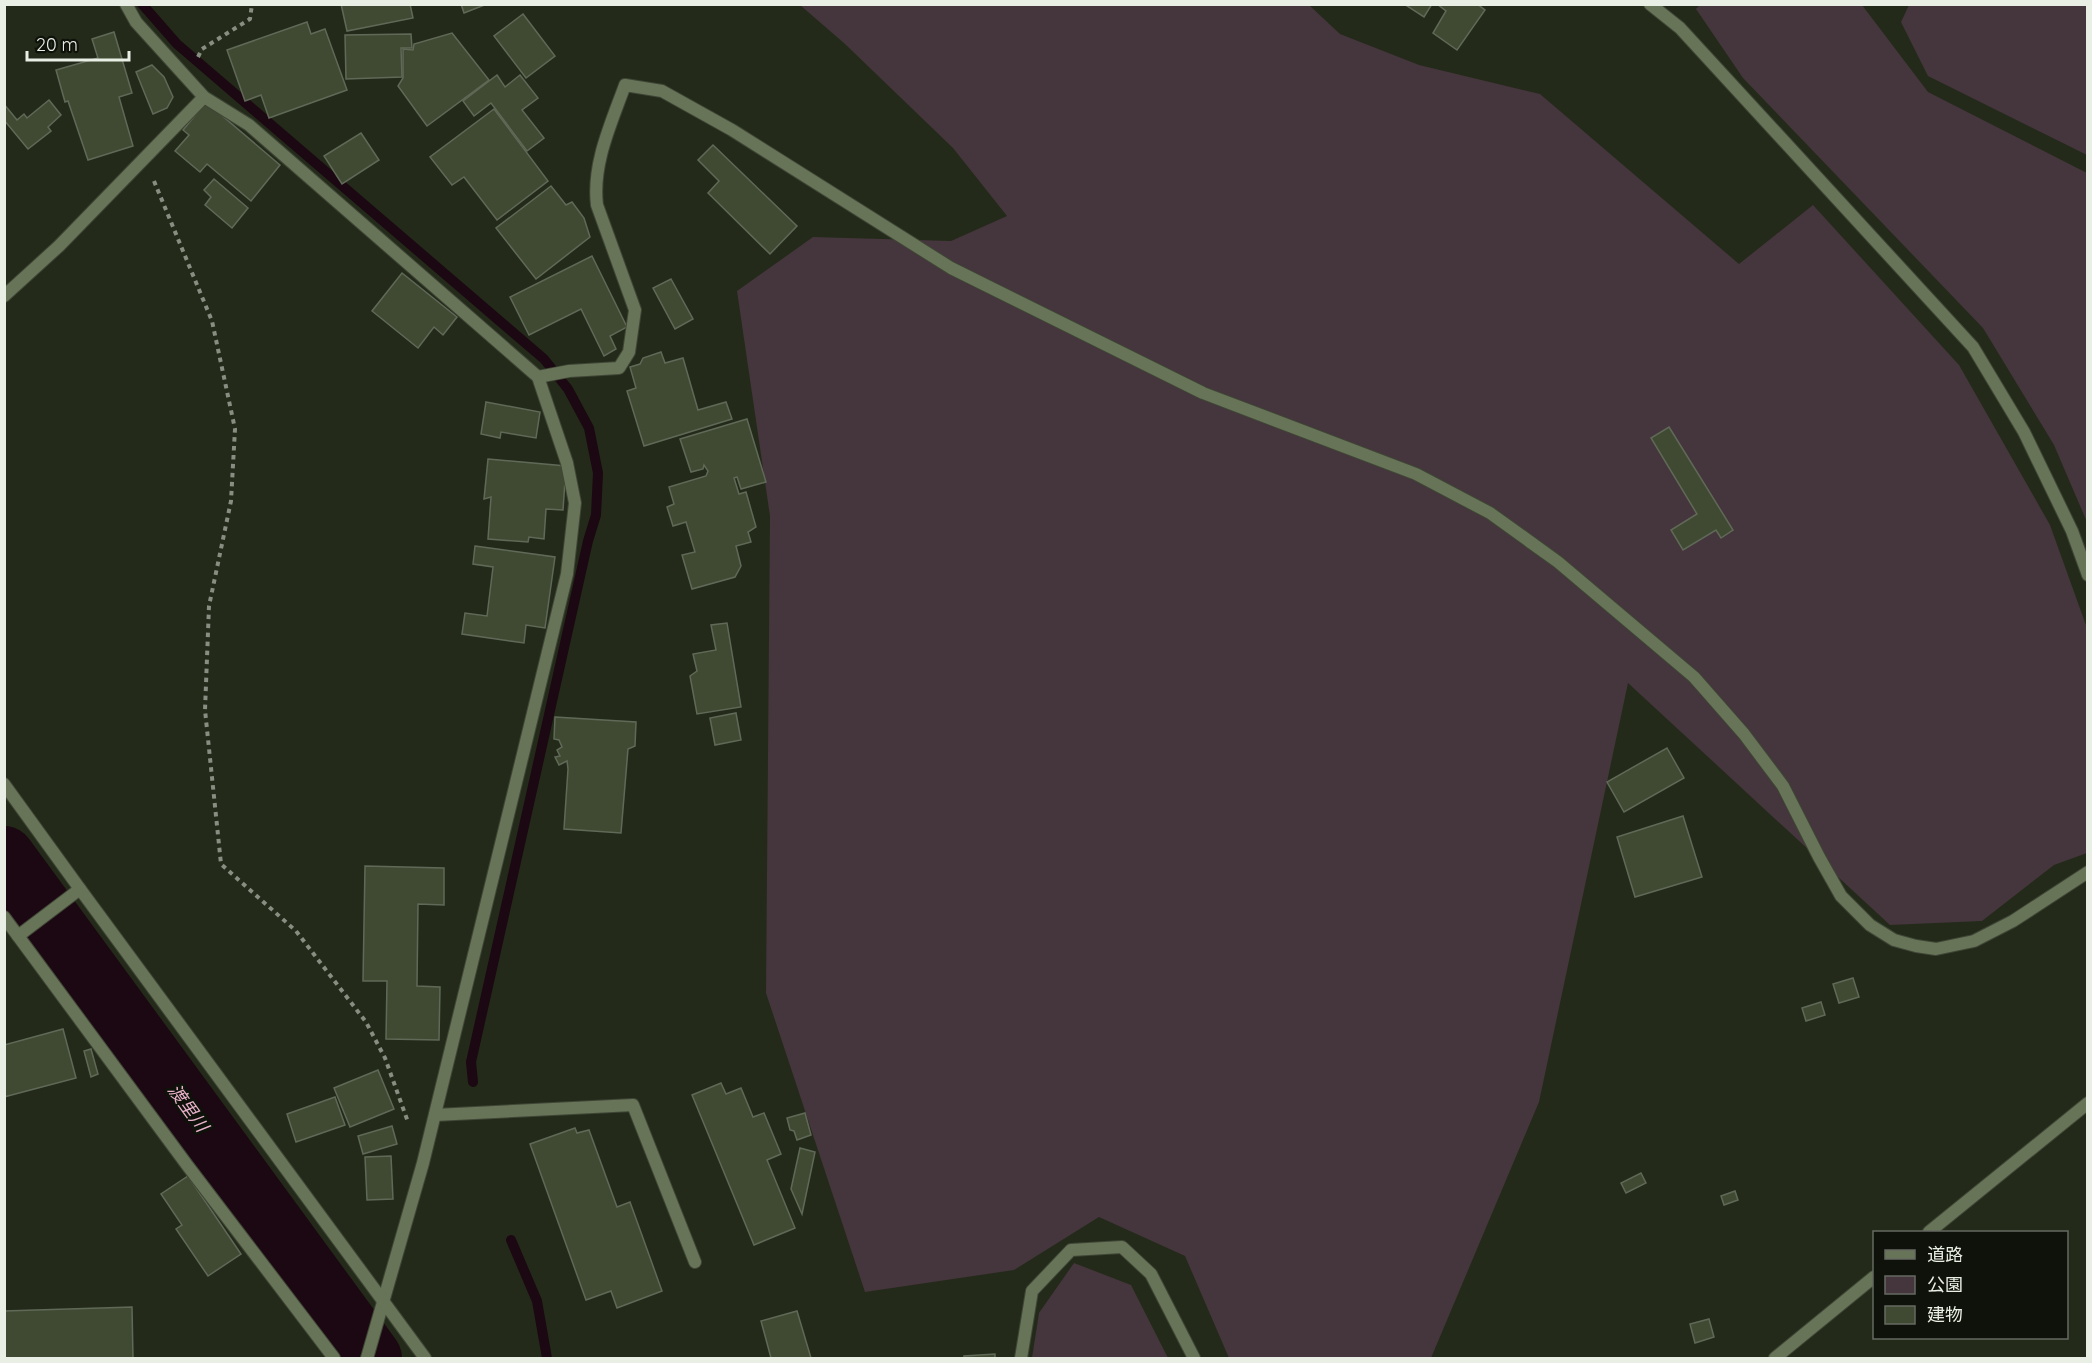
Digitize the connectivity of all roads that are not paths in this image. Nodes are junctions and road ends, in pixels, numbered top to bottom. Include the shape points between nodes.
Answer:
1 (126, 4) edge
2 (1650, 4) edge
3 (204, 97) junction
4 (4, 296) edge
5 (538, 377) junction
6 (2088, 575) edge
7 (4, 783) edge
8 (2088, 872) edge
9 (80, 889) junction
10 (4, 917) edge
11 (18, 936) junction
12 (2088, 1103) edge
13 (435, 1115) junction
14 (1931, 1231) edge
15 (695, 1262) dead end
16 (1873, 1279) edge
17 (384, 1302) junction
18 (334, 1359) edge
19 (367, 1359) edge
20 (425, 1359) edge
21 (1021, 1359) edge
22 (1194, 1359) edge
23 (1775, 1359) edge

1 - 3 street via 136,22
2 - 6 street via 1680,28 1973,347 2024,432 2072,531
3 - 4 street via 59,246
3 - 5 street via 249,125
5 - 8 street via 619,368 628,352 635,310 597,206 597,175 625,86 662,91 742,136 951,268 1203,393 1416,474 1490,513 1558,562 1694,677 1784,786 1842,896 1870,925 1894,940 1936,949 1974,941 2013,921
5 - 13 street via 567,463 575,503 567,574
7 - 9 street
9 - 11 street
9 - 17 street
10 - 11 street
11 - 18 street
12 - 14 street
13 - 15 street via 633,1105
13 - 17 street
16 - 23 street
17 - 19 street
17 - 20 street
21 - 22 street via 1032,1291 1071,1250 1122,1246 1151,1274

